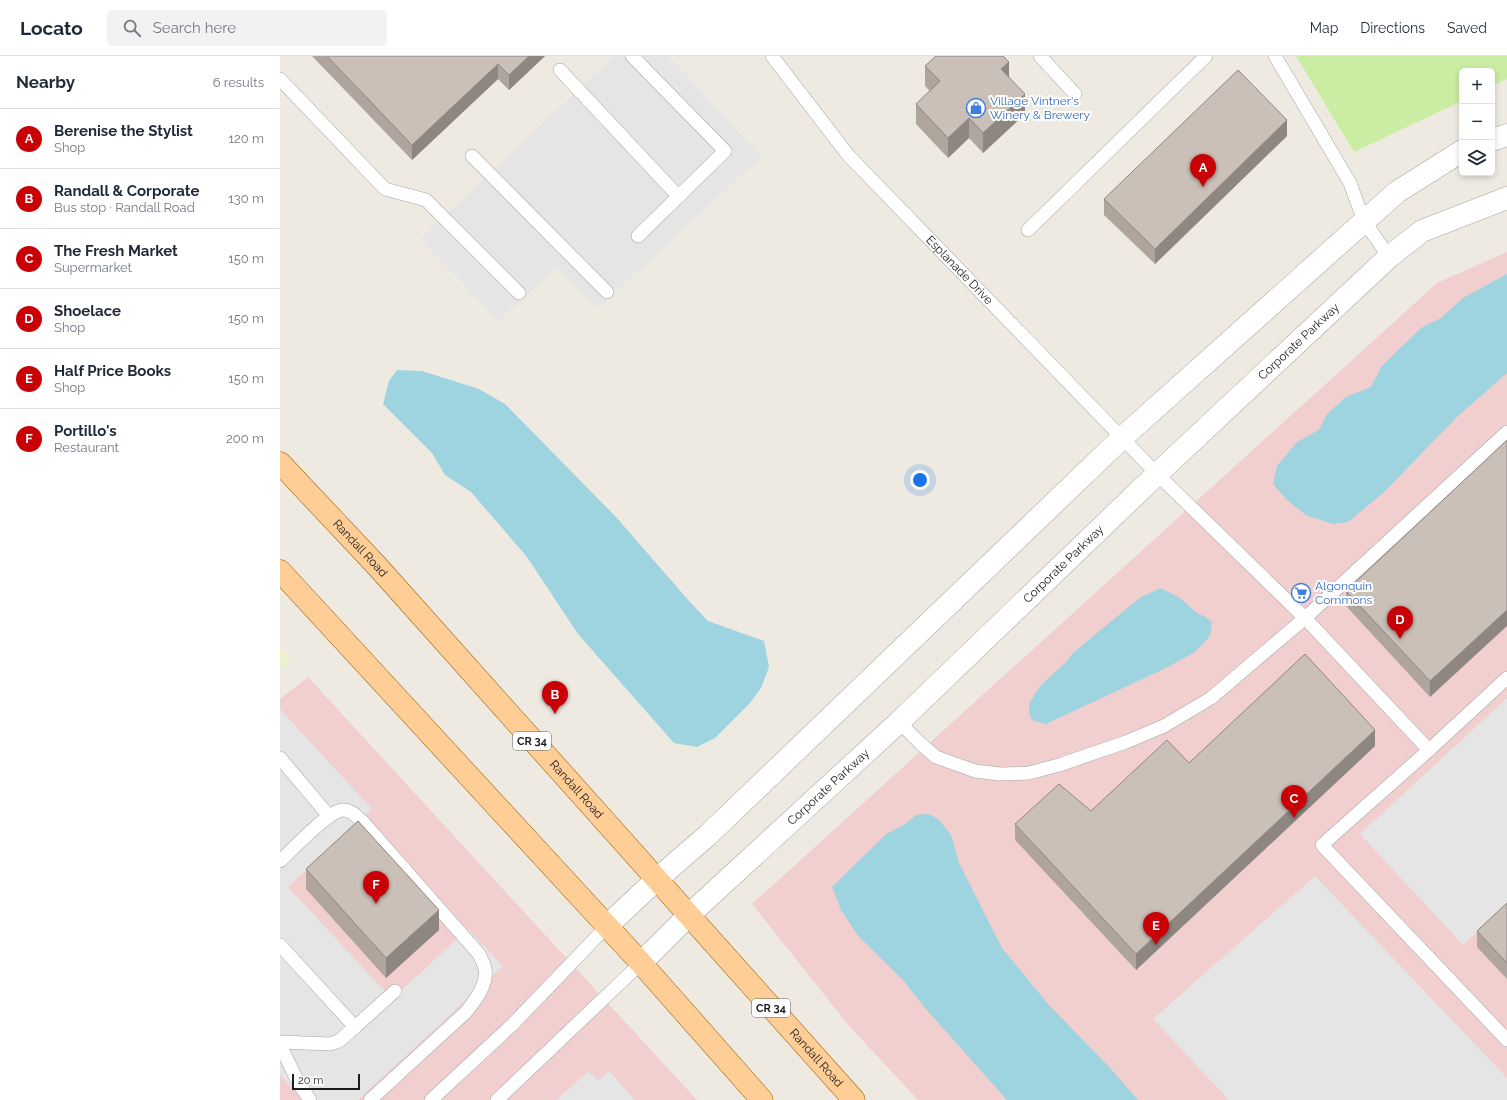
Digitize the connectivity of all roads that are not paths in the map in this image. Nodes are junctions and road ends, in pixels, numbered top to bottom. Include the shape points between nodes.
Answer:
1 (632, 56) edge
2 (772, 56) edge
3 (1040, 56) edge
4 (1206, 56) edge
5 (1275, 56) edge
6 (560, 70) dead end
7 (280, 79) edge
8 (1075, 94) dead end
9 (1507, 135) edge
10 (1495, 139) edge
11 (1459, 153) edge
12 (472, 156) dead end
13 (679, 197) junction
14 (1507, 198) edge
15 (1364, 221) junction
16 (1028, 230) dead end
17 (638, 236) dead end
18 (1389, 258) junction
19 (607, 292) dead end
20 (519, 293) dead end
21 (1507, 432) edge
22 (1123, 437) junction
23 (280, 463) edge
24 (1157, 474) junction
25 (280, 571) edge
26 (1305, 618) junction
27 (1507, 678) edge
28 (899, 722) junction
29 (1429, 750) junction
30 (280, 758) edge
31 (329, 816) junction
32 (280, 861) edge
33 (656, 880) junction
34 (688, 916) junction
35 (607, 926) junction
36 (280, 945) edge
37 (641, 963) junction
38 (395, 991) dead end
39 (355, 1027) junction
40 (1507, 1040) edge
41 (280, 1042) edge
42 (280, 1045) edge
43 (310, 1100) edge
44 (370, 1100) edge
45 (432, 1100) edge
46 (497, 1100) edge
47 (762, 1100) edge
48 (854, 1100) edge

1 - 13 lane via 725,151
2 - 22 lane, Esplanade Drive via 848,155
3 - 8 lane
4 - 16 lane
5 - 15 lane via 1350,183
6 - 13 lane
7 - 20 lane via 385,189 426,200
9 - 10 street
11 - 15 street via 1397,192
12 - 19 lane
13 - 17 lane
14 - 18 street, Corporate Parkway via 1422,231
15 - 18 lane
15 - 22 street
18 - 24 street, Corporate Parkway
21 - 26 lane
22 - 24 lane, Esplanade Drive
22 - 33 street via 708,835
23 - 33 main road, Randall Road / CR 34 via 376,566
24 - 26 lane, Esplanade Drive
24 - 28 street, Corporate Parkway
25 - 35 main road
26 - 28 lane via 1211,698 1164,726 1085,756 1029,773 1000,774 975,771 946,762 926,749
26 - 29 lane, Esplanade Drive
27 - 29 lane
28 - 34 street, Corporate Parkway
29 - 40 lane via 1322,845
30 - 31 lane
31 - 32 lane
31 - 44 lane via 342,810 352,812 363,822 479,954 486,969 484,985 466,1012
33 - 34 main road, Randall Road / CR 34
33 - 35 street
34 - 37 street, Corporate Parkway
34 - 48 main road, Randall Road / CR 34
35 - 37 main road
35 - 45 lane via 513,1024
36 - 39 lane
37 - 46 lane
37 - 47 main road
38 - 39 lane
39 - 41 lane via 339,1041 330,1044
42 - 43 lane

